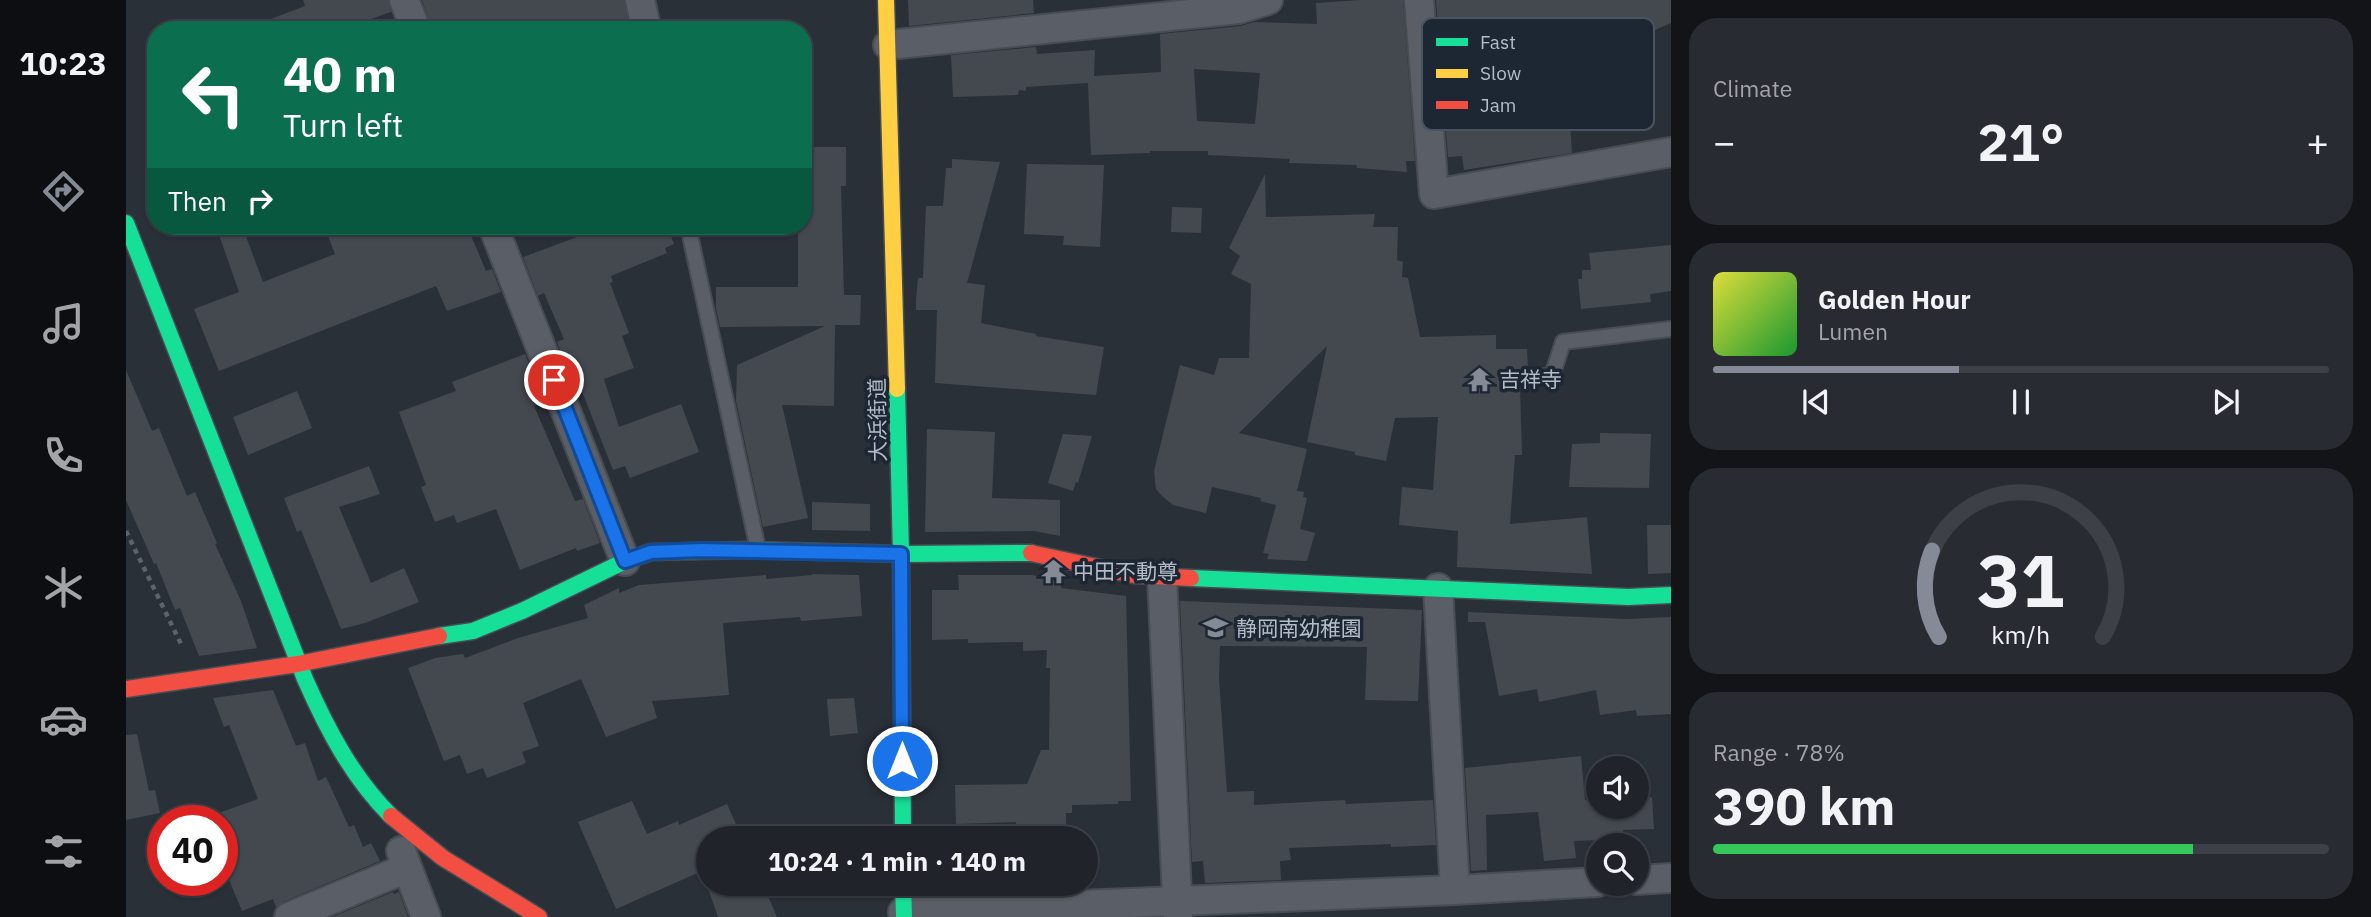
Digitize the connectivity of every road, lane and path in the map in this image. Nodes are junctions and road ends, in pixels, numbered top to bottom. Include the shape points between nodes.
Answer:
1 (404, 0) edge
2 (886, 0) edge
3 (1268, 0) edge
4 (1419, 0) edge
5 (412, 21) edge
6 (1422, 39) edge
7 (888, 45) junction
8 (1429, 130) edge
9 (1671, 152) edge
10 (126, 223) edge
11 (497, 235) edge
12 (690, 235) edge
13 (1671, 330) edge
14 (1522, 377) dead end
15 (126, 531) edge
16 (758, 550) junction
17 (901, 554) junction
18 (625, 561) junction
19 (1162, 576) junction
20 (1438, 589) junction
21 (1671, 595) edge
22 (298, 664) junction
23 (198, 679) junction
24 (126, 689) edge
25 (395, 818) junction
26 (903, 826) edge
27 (407, 868) junction
28 (1671, 878) edge
29 (1649, 879) edge
30 (1586, 883) edge
31 (1455, 890) junction
32 (903, 896) edge
33 (1178, 909) edge
34 (904, 914) edge
35 (289, 917) edge
36 (426, 917) edge
37 (539, 917) edge

1 - 5 street
2 - 7 street, 大浜街道
3 - 7 street via 1239,9
4 - 6 street
7 - 17 street, 大浜街道
8 - 9 street via 1434,194
10 - 22 street
11 - 18 street
12 - 16 lane
13 - 14 lane via 1563,342 1552,376
15 - 23 path
16 - 17 street
16 - 18 street via 651,552
17 - 19 street via 1034,553 1134,575
17 - 26 street, 大浜街道
18 - 22 street via 473,631
19 - 20 street
19 - 33 street
20 - 21 street
20 - 31 street
22 - 23 street
22 - 25 street via 341,753 362,784
23 - 24 street
25 - 27 street
25 - 37 street via 418,840
27 - 35 street
27 - 36 street
28 - 29 street
30 - 31 street
31 - 33 street
32 - 34 street
33 - 34 street

